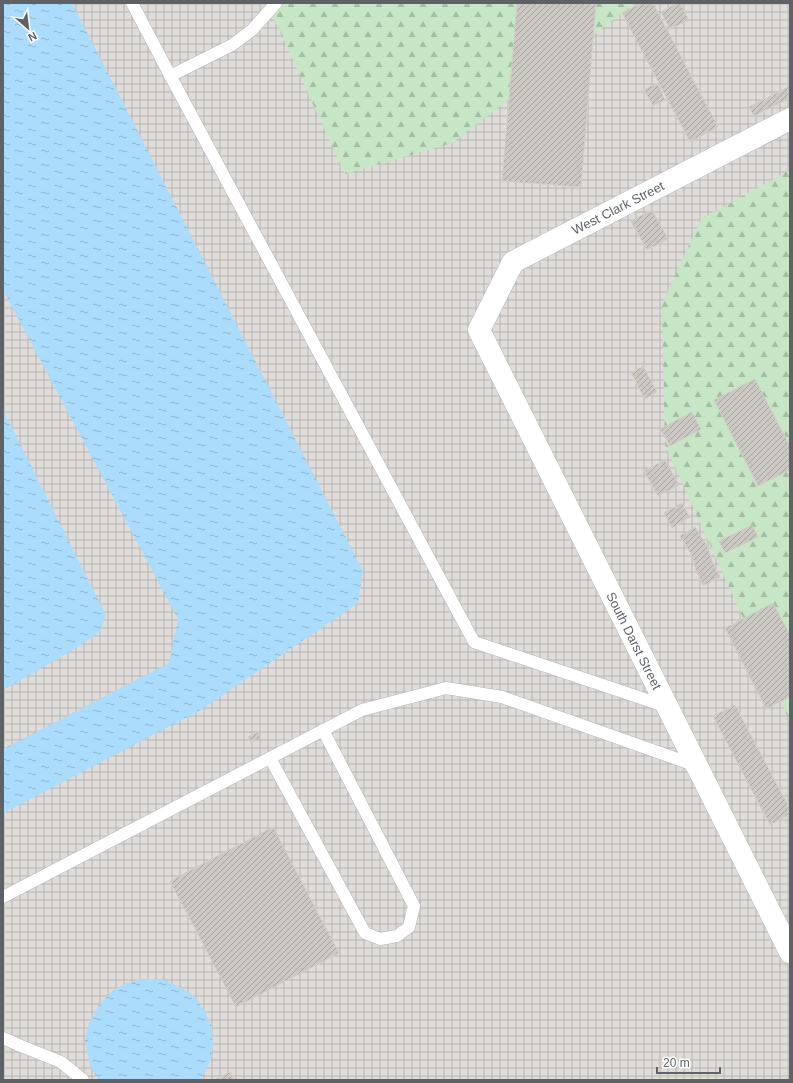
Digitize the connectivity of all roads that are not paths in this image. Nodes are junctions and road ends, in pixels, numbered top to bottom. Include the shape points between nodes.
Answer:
1 (132, 3) edge
2 (276, 3) edge
3 (170, 76) junction
4 (790, 119) edge
5 (479, 330) joint
6 (668, 707) junction
7 (323, 730) junction
8 (270, 758) junction
9 (697, 766) junction
10 (3, 897) edge
11 (790, 952) edge
12 (3, 1038) edge
13 (83, 1080) edge

1 - 3 lane
2 - 3 lane via 252,30 232,45
3 - 6 lane via 474,642
4 - 5 street, West Clark Street via 513,262
5 - 6 street, South Darst Street
6 - 9 street, South Darst Street
7 - 8 lane
7 - 8 lane via 414,906 409,926 397,936 380,939 365,933
7 - 9 lane via 362,710 446,688 502,697
8 - 10 lane
9 - 11 street, South Darst Street
12 - 13 lane via 61,1062

